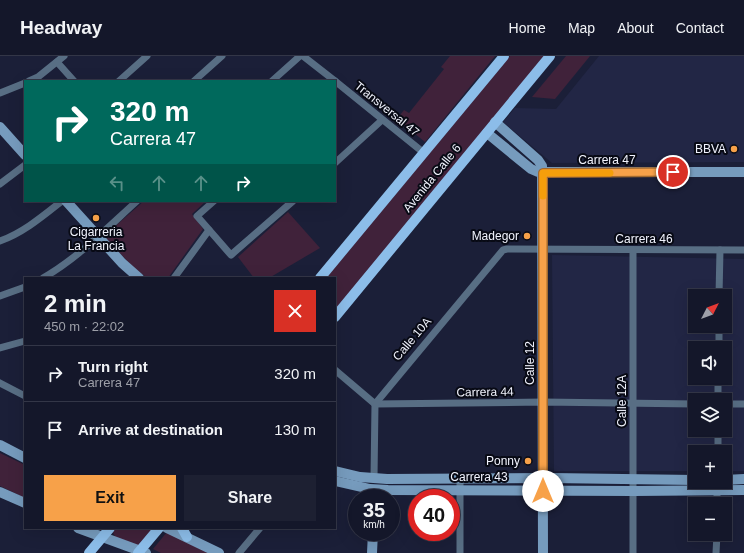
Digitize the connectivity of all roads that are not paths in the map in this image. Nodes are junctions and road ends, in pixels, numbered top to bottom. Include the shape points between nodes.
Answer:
1 (64, 56) edge
2 (147, 56) edge
3 (222, 56) edge
4 (300, 56) edge
5 (303, 56) edge
6 (504, 56) edge
7 (550, 56) edge
8 (57, 62) junction
9 (31, 80) edge
10 (73, 80) edge
11 (120, 80) edge
12 (195, 80) edge
13 (273, 80) edge
14 (334, 80) edge
15 (336, 82) edge
16 (24, 83) edge
17 (341, 86) junction
18 (336, 91) edge
19 (0, 93) edge
20 (382, 120) junction
21 (495, 122) junction
22 (0, 127) edge
23 (487, 133) junction
24 (424, 153) junction
25 (24, 154) edge
26 (336, 162) edge
27 (24, 166) edge
28 (744, 172) edge
29 (543, 173) junction
30 (0, 184) edge
31 (61, 202) edge
32 (67, 202) edge
33 (136, 202) edge
34 (213, 202) edge
35 (292, 202) edge
36 (209, 230) junction
37 (98, 236) junction
38 (0, 241) edge
39 (543, 250) junction
40 (634, 250) junction
41 (720, 250) junction
42 (744, 250) edge
43 (133, 276) edge
44 (45, 277) edge
45 (175, 277) edge
46 (321, 277) edge
47 (24, 287) edge
48 (719, 289) edge
49 (0, 296) edge
50 (336, 316) edge
51 (24, 341) edge
52 (0, 348) edge
53 (336, 371) edge
54 (0, 383) edge
55 (24, 395) edge
56 (544, 402) junction
57 (633, 403) junction
58 (375, 404) junction
59 (688, 404) edge
60 (732, 404) edge
61 (744, 404) edge
62 (0, 445) edge
63 (24, 457) edge
64 (336, 471) edge
65 (374, 478) junction
66 (460, 478) junction
67 (543, 478) junction
68 (634, 479) junction
69 (744, 479) edge
70 (688, 480) edge
71 (732, 480) edge
72 (336, 481) edge
73 (688, 488) edge
74 (732, 488) edge
75 (359, 489) edge
76 (374, 489) edge
77 (460, 489) edge
78 (460, 490) edge
79 (744, 490) edge
80 (543, 491) junction
81 (634, 491) junction
82 (0, 492) edge
83 (24, 503) edge
84 (81, 529) edge
85 (109, 529) edge
86 (158, 529) edge
87 (169, 529) edge
88 (182, 529) edge
89 (259, 529) edge
90 (102, 537) junction
91 (187, 538) junction
92 (373, 541) edge
93 (460, 541) edge
94 (717, 541) edge
95 (141, 552) edge
96 (89, 553) edge
97 (219, 553) edge
98 (239, 553) edge
99 (372, 553) edge
100 (460, 553) edge
101 (543, 553) edge
102 (633, 553) edge
103 (716, 553) edge

1 - 8 street
2 - 11 street
3 - 12 street
4 - 13 street
5 - 14 street, Transversal 47
6 - 24 main road, Avenida Calle 6
7 - 21 main road, Avenida Calle 6
8 - 9 street
8 - 10 street
15 - 17 street, Transversal 47
16 - 19 street
17 - 18 street
17 - 20 street, Transversal 47
20 - 24 street, Transversal 47
20 - 26 street
21 - 23 main road, Avenida Calle 6
21 - 29 street via 538,160
22 - 25 street
23 - 29 street, Carrera 47 via 531,169
23 - 50 main road, Avenida Calle 6
24 - 46 main road, Avenida Calle 6
27 - 30 street
28 - 29 street, Carrera 47
29 - 39 street, Calle 12
31 - 38 street via 27,227
32 - 37 street
33 - 37 street
34 - 36 street via 197,216
35 - 36 street via 231,255
36 - 45 street
37 - 43 street
37 - 44 street via 66,264
39 - 40 street, Carrera 46
39 - 56 street, Calle 12
39 - 58 street, Calle 10A via 503,250
40 - 41 street, Carrera 46
40 - 57 street, Calle 12A
41 - 42 street, Carrera 46
41 - 48 street
47 - 49 street
51 - 52 street
53 - 58 street
54 - 55 street
56 - 57 street, Carrera 44
56 - 58 street, Carrera 44
56 - 67 street, Calle 12
57 - 59 street, Carrera 44
57 - 68 street, Calle 12A
58 - 65 street
60 - 61 street
62 - 63 street
64 - 65 street, Carrera 43
65 - 66 street, Carrera 43
65 - 76 street
66 - 67 street, Carrera 43
66 - 77 street
67 - 68 street, Carrera 43
67 - 80 street, Calle 12
68 - 70 street, Carrera 43
68 - 81 street, Calle 12A
69 - 71 street
72 - 75 street, Carrera 43
73 - 81 street, Carrera 43
74 - 79 street, Carrera 43
78 - 80 street, Carrera 43
80 - 81 street, Carrera 43
80 - 101 street, Calle 12
81 - 102 street, Calle 12A
82 - 83 street
84 - 90 street
85 - 90 main road
86 - 95 main road
87 - 91 street
88 - 91 main road
89 - 98 street
90 - 95 street
90 - 96 main road
91 - 97 street
92 - 99 street
93 - 100 street
94 - 103 street

